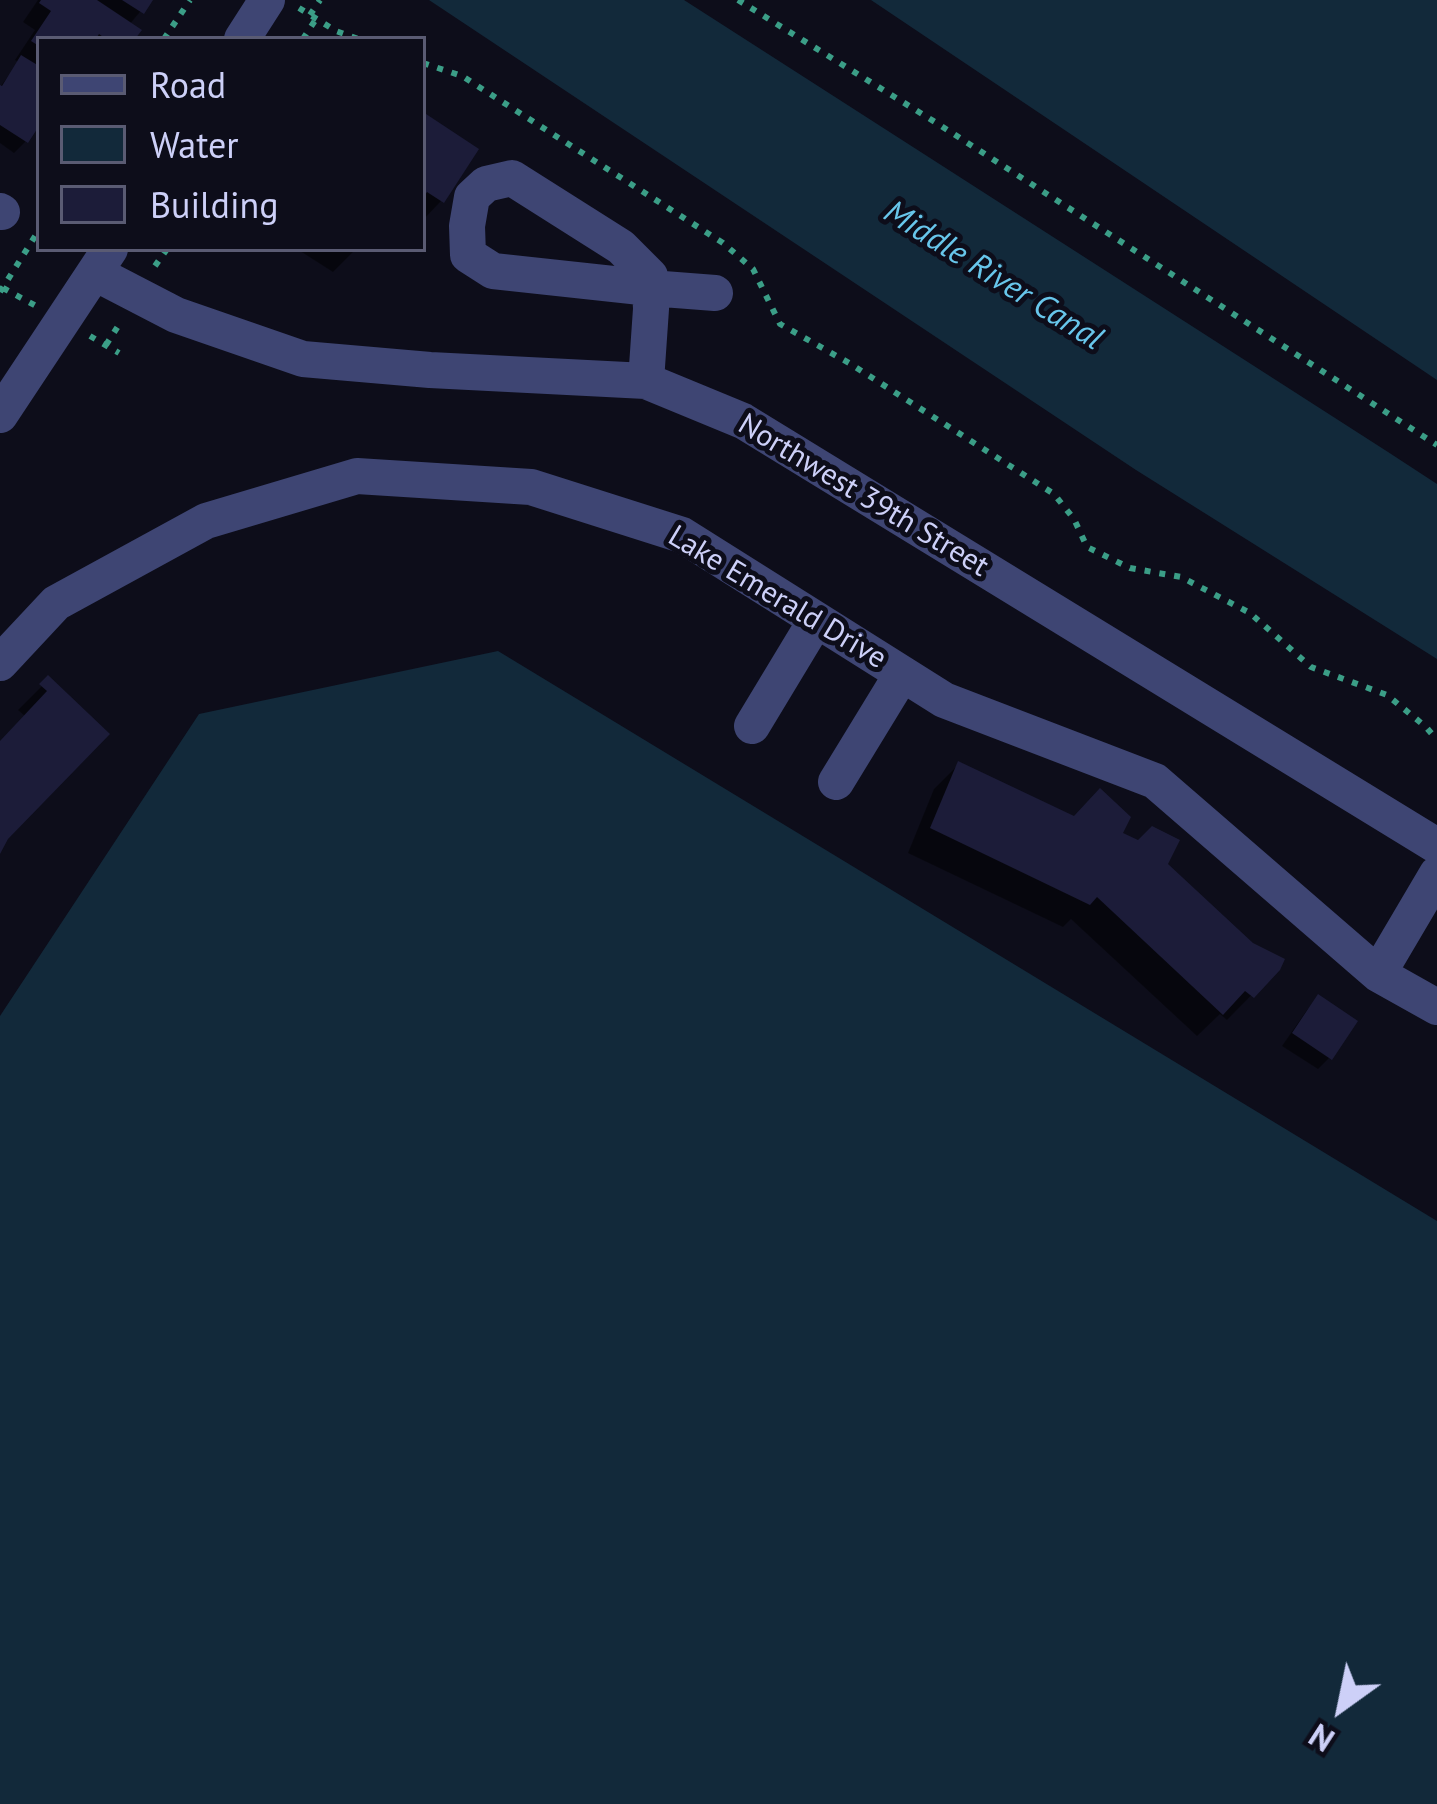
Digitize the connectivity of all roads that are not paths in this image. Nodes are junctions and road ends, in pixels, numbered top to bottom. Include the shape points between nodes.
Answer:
1 (267, 0) edge
2 (244, 36) edge
3 (102, 261) edge
4 (650, 288) junction
5 (715, 293) dead end
6 (646, 381) junction
7 (0, 415) edge
8 (816, 620) junction
9 (0, 663) edge
10 (902, 674) junction
11 (752, 726) dead end
12 (836, 782) dead end
13 (1437, 846) edge
14 (1437, 874) edge
15 (1378, 974) junction
16 (1431, 992) edge

1 - 2 street
3 - 6 street, Northwest 39th Street via 176,315 303,359
3 - 7 street
4 - 4 street via 650,276 621,247 512,178 485,184 472,197 468,254 493,271
4 - 5 street
4 - 6 street
6 - 13 street, Northwest 39th Street via 743,421
8 - 9 street, Lake Emerald Drive via 682,535 531,487 357,476 206,520 56,603
8 - 10 street, Lake Emerald Drive
8 - 11 street
10 - 12 street
10 - 15 street, Lake Emerald Drive via 944,700 1155,782
14 - 15 street
15 - 16 street, Lake Emerald Drive

